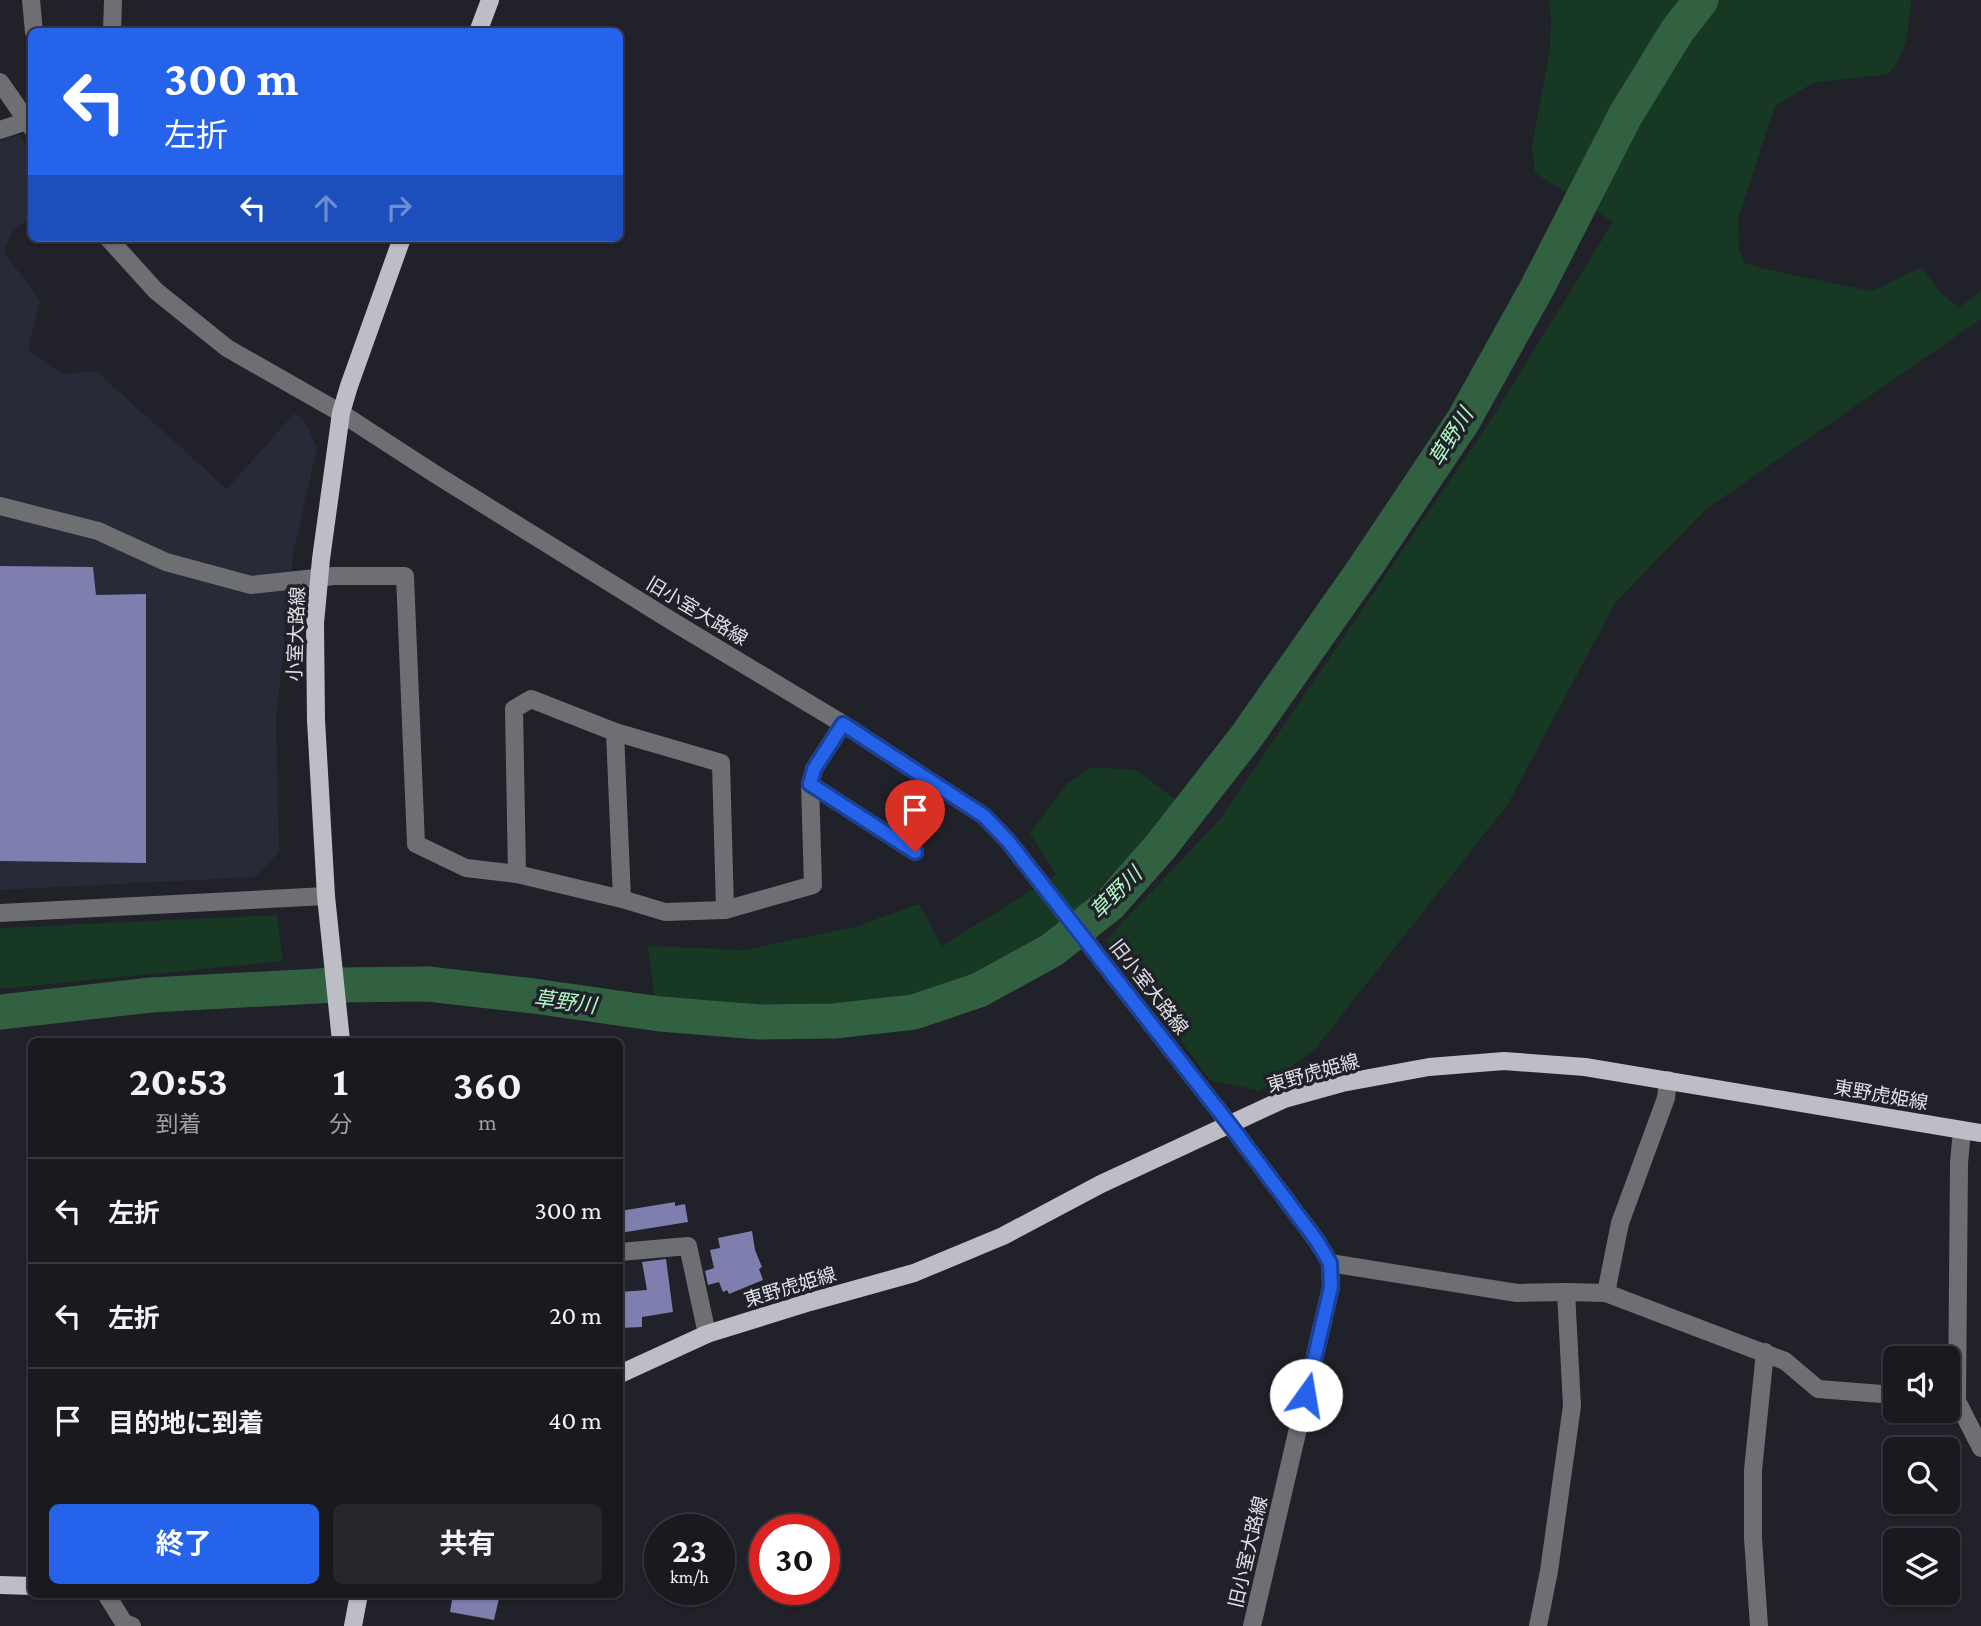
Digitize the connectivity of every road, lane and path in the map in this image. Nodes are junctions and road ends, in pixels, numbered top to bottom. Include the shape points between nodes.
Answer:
1 (31, 0) edge
2 (113, 0) edge
3 (490, 0) edge
4 (34, 28) edge
5 (112, 28) edge
6 (480, 28) edge
7 (0, 82) edge
8 (28, 119) edge
9 (28, 123) edge
10 (0, 130) edge
11 (112, 242) edge
12 (401, 242) edge
13 (341, 413) junction
14 (0, 506) edge
15 (318, 578) junction
16 (843, 724) junction
17 (615, 732) junction
18 (810, 784) junction
19 (915, 852) dead end
20 (517, 874) junction
21 (622, 899) junction
22 (327, 900) junction
23 (725, 910) junction
24 (0, 913) edge
25 (341, 1038) edge
26 (1668, 1080) junction
27 (1230, 1125) junction
28 (1962, 1130) junction
29 (1981, 1133) edge
30 (623, 1251) edge
31 (1330, 1263) junction
32 (1566, 1292) junction
33 (1606, 1293) junction
34 (707, 1334) junction
35 (1954, 1346) edge
36 (1765, 1352) junction
37 (623, 1373) edge
38 (1883, 1394) edge
39 (1960, 1413) edge
40 (1981, 1448) edge
41 (0, 1585) edge
42 (28, 1586) edge
43 (108, 1598) edge
44 (358, 1598) edge
45 (132, 1626) edge
46 (353, 1626) edge
47 (1252, 1626) edge
48 (1538, 1626) edge
49 (1759, 1626) edge

1 - 4 street
2 - 5 street
3 - 6 main road
7 - 8 street
9 - 10 street
11 - 13 street, 旧小室大路線 via 156,291 228,348
12 - 13 main road, 小室大路線
13 - 15 main road, 小室大路線
13 - 16 street, 旧小室大路線
14 - 15 street via 98,531 166,562 251,585
15 - 20 street via 405,576 416,844 466,868
15 - 22 main road, 小室大路線 via 316,720
16 - 18 street via 814,769
16 - 27 street, 旧小室大路線 via 984,816
17 - 20 street via 531,699 514,709
17 - 21 street
17 - 23 street via 721,763
18 - 19 street
18 - 23 street via 813,885
20 - 21 street
21 - 23 street via 665,912
22 - 24 street
22 - 25 main road, 小室大路線
26 - 27 main road, 東野虎姫線 via 1504,1061 1429,1067 1284,1099
26 - 28 main road, 東野虎姫線
26 - 33 street via 1666,1098 1620,1223
27 - 31 street, 旧小室大路線
27 - 34 main road, 東野虎姫線 via 1101,1184 1003,1236 915,1273
28 - 29 main road, 東野虎姫線
28 - 35 street
30 - 34 street via 688,1246
31 - 32 street via 1517,1293
31 - 47 street, 旧小室大路線 via 1331,1287
32 - 33 street
32 - 48 street via 1572,1406
33 - 36 street
34 - 37 main road, 東野虎姫線
36 - 38 street via 1785,1361 1818,1389
36 - 49 street via 1753,1470
39 - 40 street
41 - 42 main road
43 - 45 street via 124,1623
44 - 46 main road

